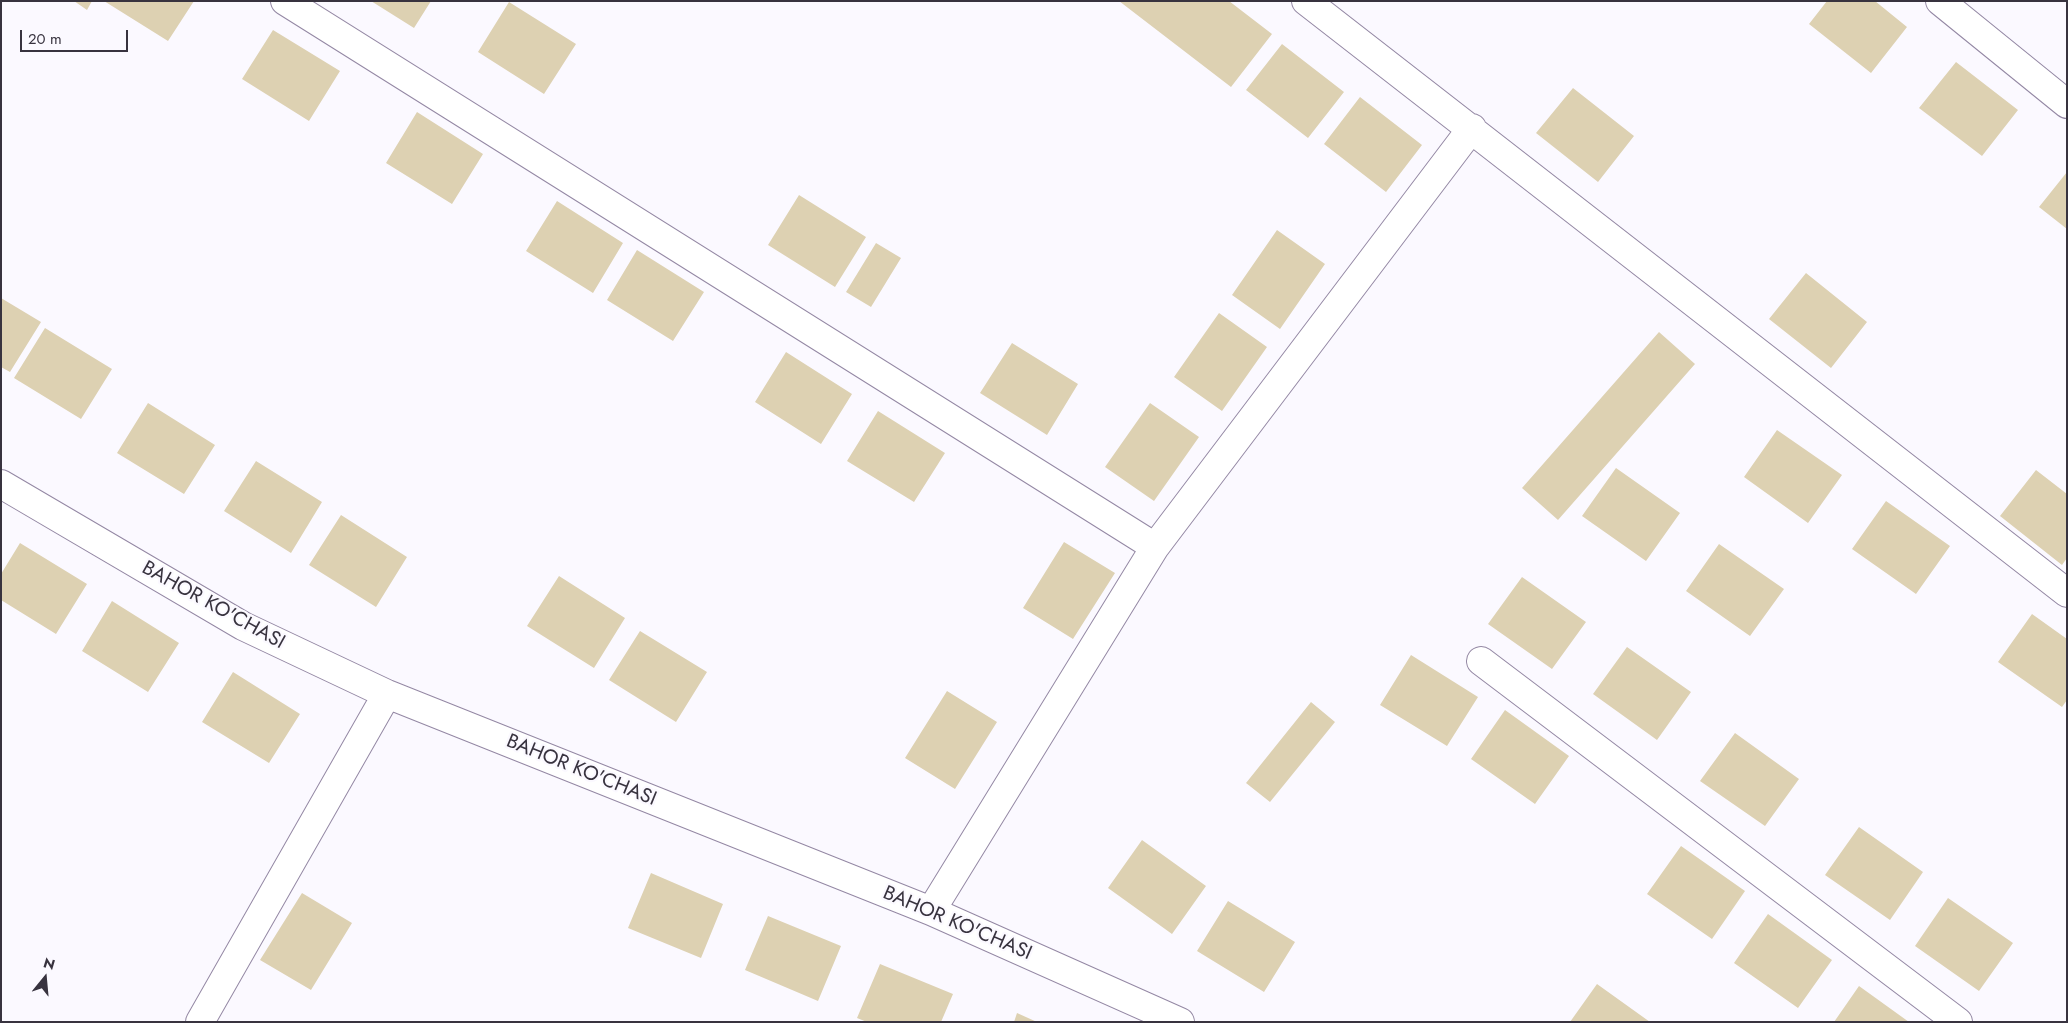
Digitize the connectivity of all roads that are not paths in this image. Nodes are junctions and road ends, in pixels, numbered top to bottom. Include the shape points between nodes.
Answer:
1 (285, 1) edge
2 (1306, 1) edge
3 (1940, 1) edge
4 (2067, 104) edge
5 (1472, 128) junction
6 (1, 484) edge
7 (1155, 547) junction
8 (2067, 593) edge
9 (1481, 661) dead end
10 (387, 694) junction
11 (931, 911) junction
12 (200, 1022) edge
13 (1180, 1022) edge
14 (1958, 1022) edge

1 - 7 street
2 - 5 street
3 - 4 street
5 - 7 street
5 - 8 street
6 - 10 street, BAHOR KO'CHASI via 243,626
7 - 11 street
9 - 14 street
10 - 11 street, BAHOR KO'CHASI
10 - 12 street
11 - 13 street, BAHOR KO'CHASI

